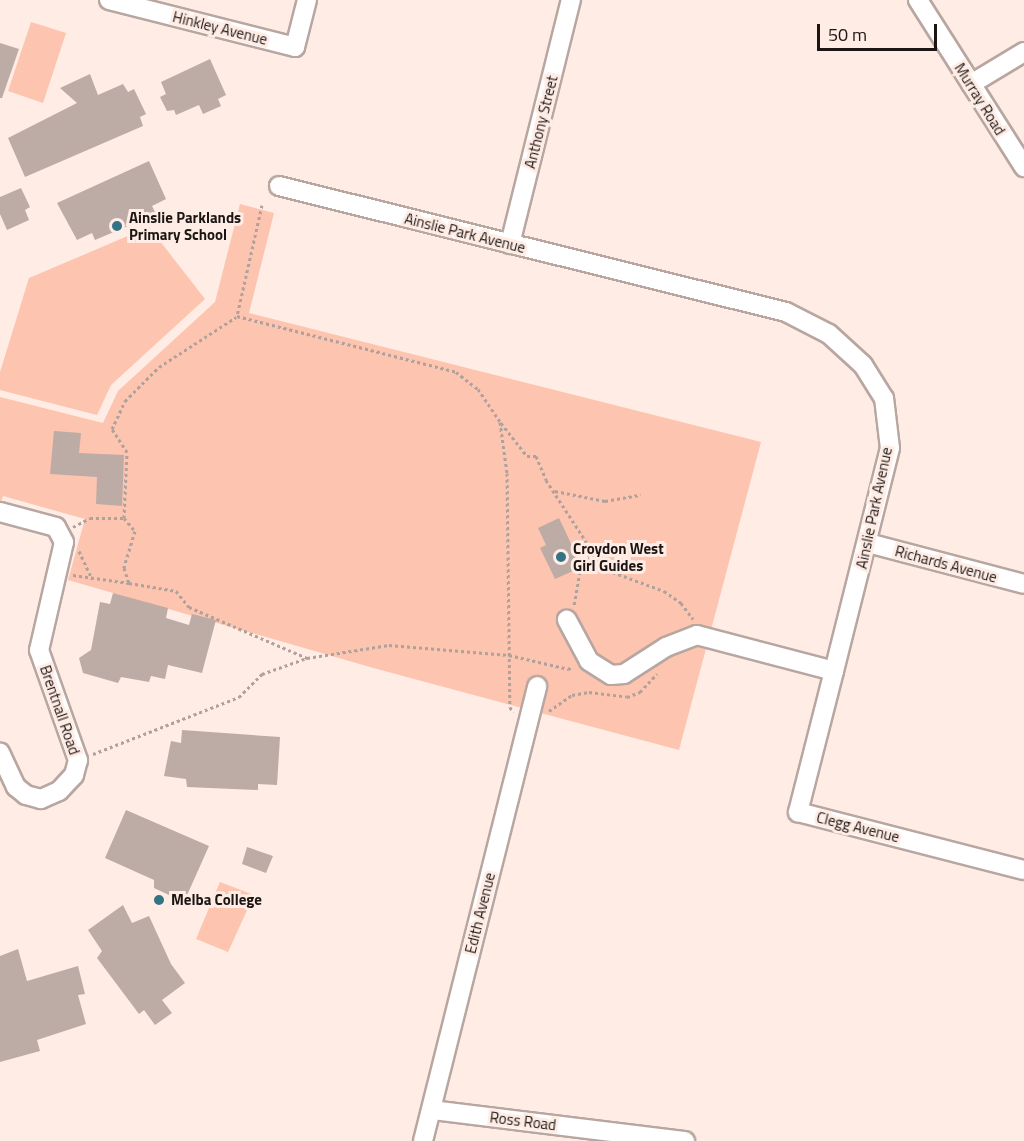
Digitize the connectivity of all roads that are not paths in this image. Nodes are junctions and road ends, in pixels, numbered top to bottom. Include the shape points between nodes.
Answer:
1 (109, 0) edge
2 (307, 0) edge
3 (571, 0) edge
4 (918, 0) edge
5 (1024, 52) edge
6 (971, 84) junction
7 (1024, 167) edge
8 (279, 186) dead end
9 (510, 244) junction
10 (0, 512) edge
11 (868, 543) junction
12 (1024, 584) edge
13 (567, 620) road end
14 (834, 671) junction
15 (537, 686) dead end
16 (0, 752) edge
17 (1024, 870) edge
18 (432, 1110) junction
19 (423, 1141) edge
20 (685, 1141) edge

1 - 2 street, Hinkley Avenue via 295,47
3 - 9 street, Anthony Street
4 - 6 street, Murray Road
5 - 6 street
6 - 7 street, Murray Road
8 - 9 street, Ainslie Park Avenue
9 - 11 street, Ainslie Park Avenue via 786,312 829,334 863,365 884,398 890,448
10 - 16 street, Brentnall Road via 72,534 64,542 39,650 78,760 74,775 59,791 41,798 26,795 16,787
11 - 12 street, Richards Avenue
11 - 14 street, Ainslie Park Avenue
13 - 14 street via 589,661 597,670 611,675 624,674 666,647 697,635
14 - 17 street, Clegg Avenue via 798,812
15 - 18 street, Edith Avenue
18 - 19 street, Edith Avenue
18 - 20 street, Ross Road

